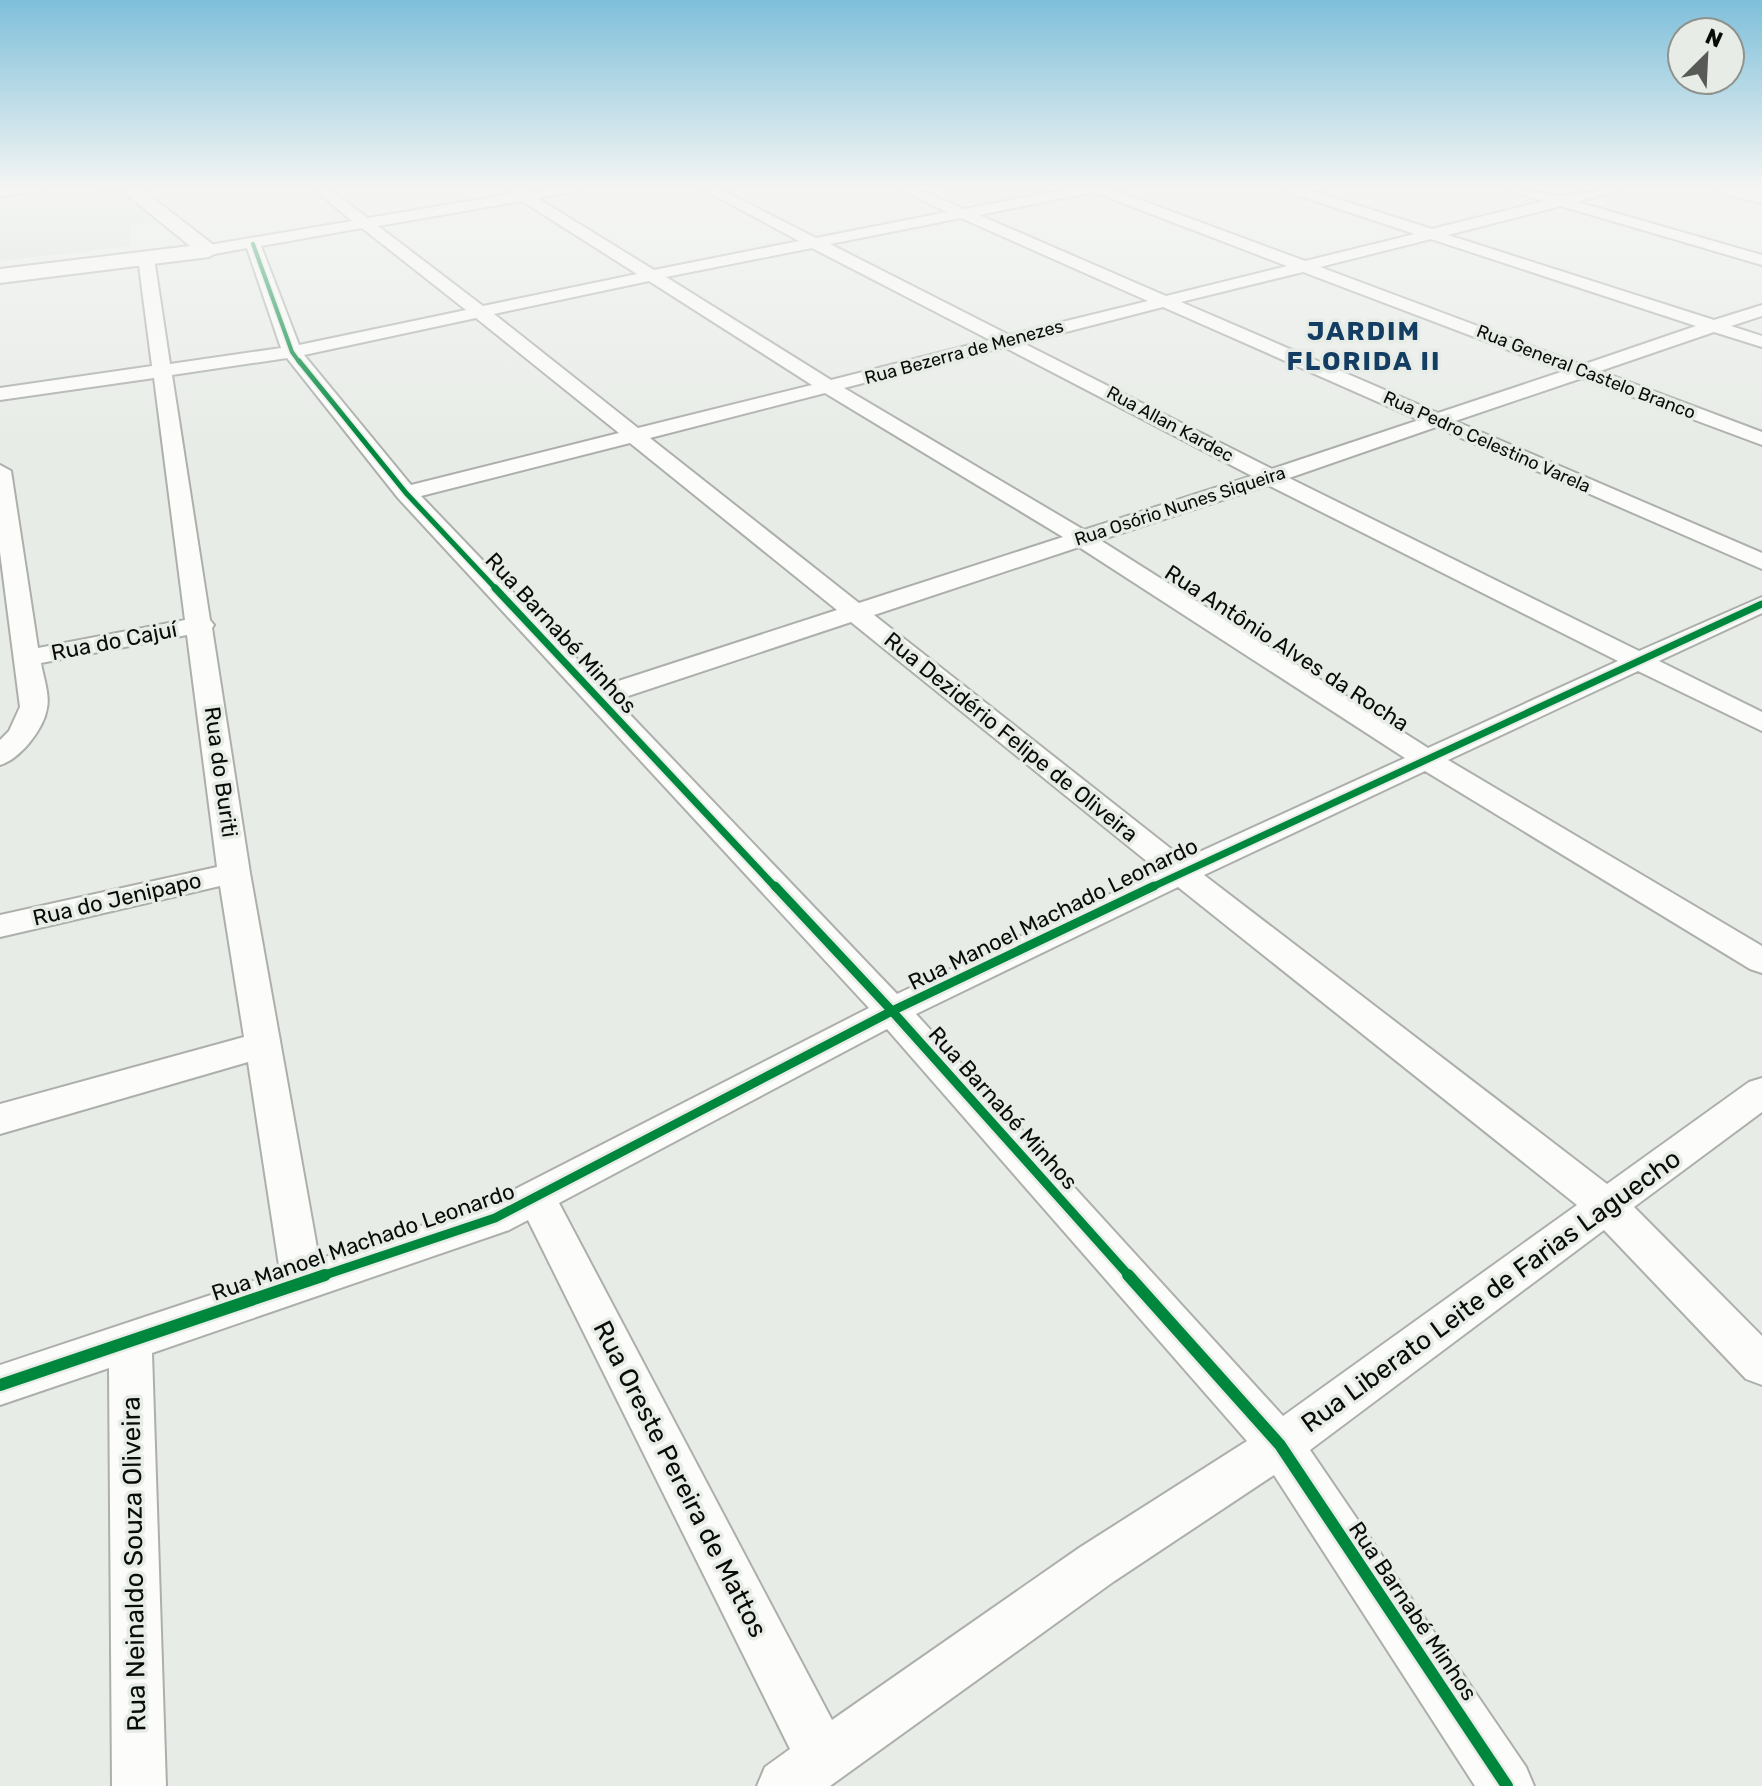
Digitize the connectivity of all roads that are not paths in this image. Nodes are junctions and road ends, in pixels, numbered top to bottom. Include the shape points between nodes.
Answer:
1 (38, 271) edge
2 (148, 271) edge
3 (263, 271) edge
4 (427, 271) edge
5 (642, 271) edge
6 (674, 271) edge
7 (873, 271) edge
8 (1100, 271) edge
9 (1278, 271) edge
10 (1319, 271) edge
11 (1545, 271) edge
12 (0, 276) edge
13 (649, 276) junction
14 (1167, 300) junction
15 (1762, 310) edge
16 (481, 313) junction
17 (1714, 326) junction
18 (1008, 340) junction
19 (1762, 342) edge
20 (292, 352) junction
21 (1583, 370) junction
22 (165, 372) junction
23 (831, 387) junction
24 (0, 394) edge
25 (1437, 421) junction
26 (634, 436) junction
27 (1762, 439) edge
28 (0, 471) edge
29 (1270, 477) junction
30 (406, 493) junction
31 (1082, 539) junction
32 (1762, 562) edge
33 (1762, 604) edge
34 (855, 613) junction
35 (201, 625) junction
36 (28, 658) junction
37 (1639, 662) junction
38 (597, 697) junction
39 (1762, 723) edge
40 (0, 756) edge
41 (1426, 759) junction
42 (234, 873) junction
43 (1181, 873) junction
44 (0, 926) edge
45 (1762, 961) edge
46 (892, 1011) junction
47 (261, 1045) junction
48 (1762, 1092) edge
49 (0, 1119) edge
50 (537, 1199) junction
51 (1607, 1206) junction
52 (303, 1284) junction
53 (130, 1343) junction
54 (1762, 1365) edge
55 (0, 1385) edge
56 (1280, 1445) junction
57 (804, 1772) edge
58 (139, 1786) edge
59 (1507, 1786) edge

1 - 12 street
2 - 22 street, Rua do Buriti
3 - 20 street, Rua Barnabé Minhos
4 - 16 street, Rua Dezidério Felipe de Oliveira
5 - 13 street, Rua Antônio Alves da Rocha
6 - 13 street
7 - 18 street, Rua Allan Kardec
8 - 14 street, Rua Pedro Celestino Varela
9 - 14 street, Rua Bezerra de Menezes
10 - 21 street, Rua General Castelo Branco
11 - 17 street
13 - 16 street
13 - 23 street, Rua Antônio Alves da Rocha
14 - 18 street, Rua Bezerra de Menezes
14 - 25 street, Rua Pedro Celestino Varela
15 - 17 street, Rua Osório Nunes Siqueira
16 - 20 street
16 - 26 street, Rua Dezidério Felipe de Oliveira
17 - 19 street
17 - 21 street, Rua Osório Nunes Siqueira
18 - 23 street, Rua Bezerra de Menezes
18 - 29 street, Rua Allan Kardec
20 - 22 street
20 - 30 street, Rua Barnabé Minhos
21 - 25 street, Rua Osório Nunes Siqueira
21 - 27 street, Rua General Castelo Branco
22 - 24 street
22 - 35 street, Rua do Buriti
23 - 26 street, Rua Bezerra de Menezes
23 - 31 street, Rua Antônio Alves da Rocha
25 - 29 street, Rua Osório Nunes Siqueira
25 - 32 street, Rua Pedro Celestino Varela
26 - 30 street, Rua Bezerra de Menezes
26 - 34 street, Rua Dezidério Felipe de Oliveira
28 - 36 street
29 - 31 street, Rua Osório Nunes Siqueira
29 - 37 street, Rua Allan Kardec
30 - 38 street, Rua Barnabé Minhos
31 - 34 street, Rua Osório Nunes Siqueira
31 - 41 street, Rua Antônio Alves da Rocha
33 - 37 street, Rua Manoel Machado Leonardo
34 - 38 street, Rua Osório Nunes Siqueira
34 - 43 street, Rua Dezidério Felipe de Oliveira
35 - 36 street, Rua do Cajuí
35 - 42 street, Rua do Buriti
36 - 40 street via 34,707 21,734
37 - 39 street, Rua Allan Kardec
37 - 41 street, Rua Manoel Machado Leonardo
38 - 46 street, Rua Barnabé Minhos
41 - 43 street, Rua Manoel Machado Leonardo
41 - 45 street, Rua Antônio Alves da Rocha
42 - 44 street, Rua do Jenipapo
42 - 47 street, Rua do Buriti
43 - 46 street, Rua Manoel Machado Leonardo
43 - 51 street, Rua Dezidério Felipe de Oliveira
46 - 50 street, Rua Manoel Machado Leonardo
46 - 56 street, Rua Barnabé Minhos
47 - 49 street
47 - 52 street, Rua do Buriti
48 - 51 street, Rua Liberato Leite de Farias Laguecho
50 - 52 street, Rua Manoel Machado Leonardo
50 - 57 street, Rua Oreste Pereira de Mattos
51 - 54 street, Rua Dezidério Felipe de Oliveira
51 - 56 street, Rua Liberato Leite de Farias Laguecho
52 - 53 street, Rua Manoel Machado Leonardo
53 - 55 street, Rua Manoel Machado Leonardo
53 - 58 street, Rua Neinaldo Souza Oliveira
56 - 57 street, Rua Liberato Leite de Farias Laguecho via 1096,1565
56 - 59 street, Rua Barnabé Minhos

